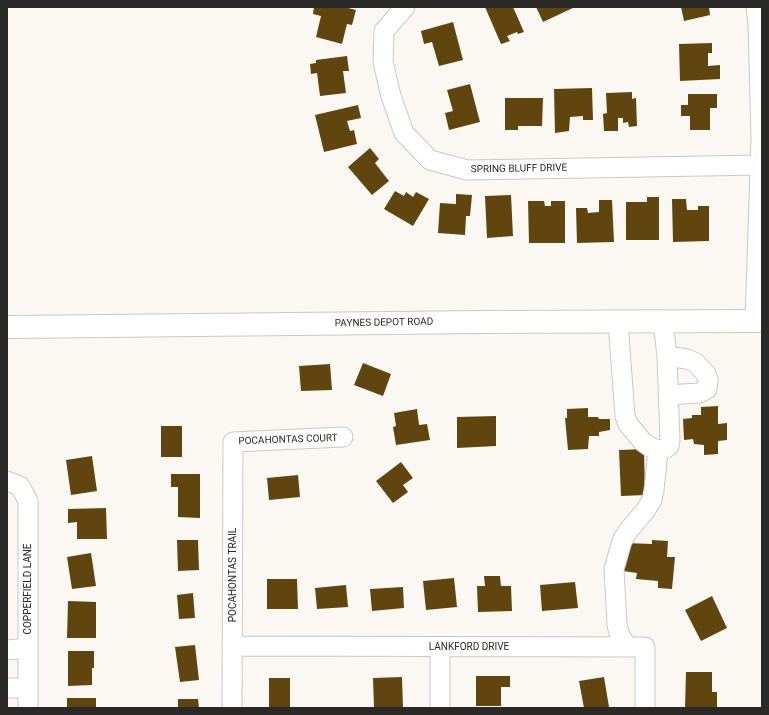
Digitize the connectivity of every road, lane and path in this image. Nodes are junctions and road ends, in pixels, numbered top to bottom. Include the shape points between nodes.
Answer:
1 (405, 7) edge
2 (756, 7) edge
3 (761, 165) edge
4 (759, 321) edge
5 (618, 322) junction
6 (663, 322) junction
7 (7, 326) edge
8 (667, 356) junction
9 (668, 395) junction
10 (343, 437) dead end
11 (233, 442) joint
12 (658, 450) junction
13 (7, 481) edge
14 (232, 646) junction
15 (626, 646) junction
16 (440, 647) junction
17 (28, 648) junction
18 (7, 650) edge
19 (7, 688) edge
20 (28, 688) junction
21 (28, 708) edge
22 (232, 708) edge
23 (440, 708) edge
24 (645, 708) edge

1 - 3 street, SPRING BLUFF DRIVE via 384,31 383,62 404,133 430,160 467,170
2 - 3 street
3 - 4 street
4 - 6 main road, PAYNES DEPOT ROAD
5 - 6 main road, PAYNES DEPOT ROAD
5 - 7 main road, PAYNES DEPOT ROAD
5 - 12 street via 628,424 643,442
6 - 8 street
8 - 9 street
8 - 9 street via 696,363 708,380 707,389 699,394
9 - 12 street via 670,441 668,446
10 - 11 street, POCAHONTAS COURT
11 - 14 street, POCAHONTAS TRAIL
12 - 15 street via 652,500 628,531 614,569 617,625
13 - 17 street, COPPERFIELD LANE via 20,486 28,501
14 - 16 street, LANKFORD DRIVE
14 - 22 street, POCAHONTAS TRAIL
15 - 16 street, LANKFORD DRIVE
15 - 24 street, LANKFORD DRIVE via 645,647
16 - 23 street
17 - 18 street
17 - 20 street, COPPERFIELD LANE
19 - 20 street
20 - 21 street, COPPERFIELD LANE

